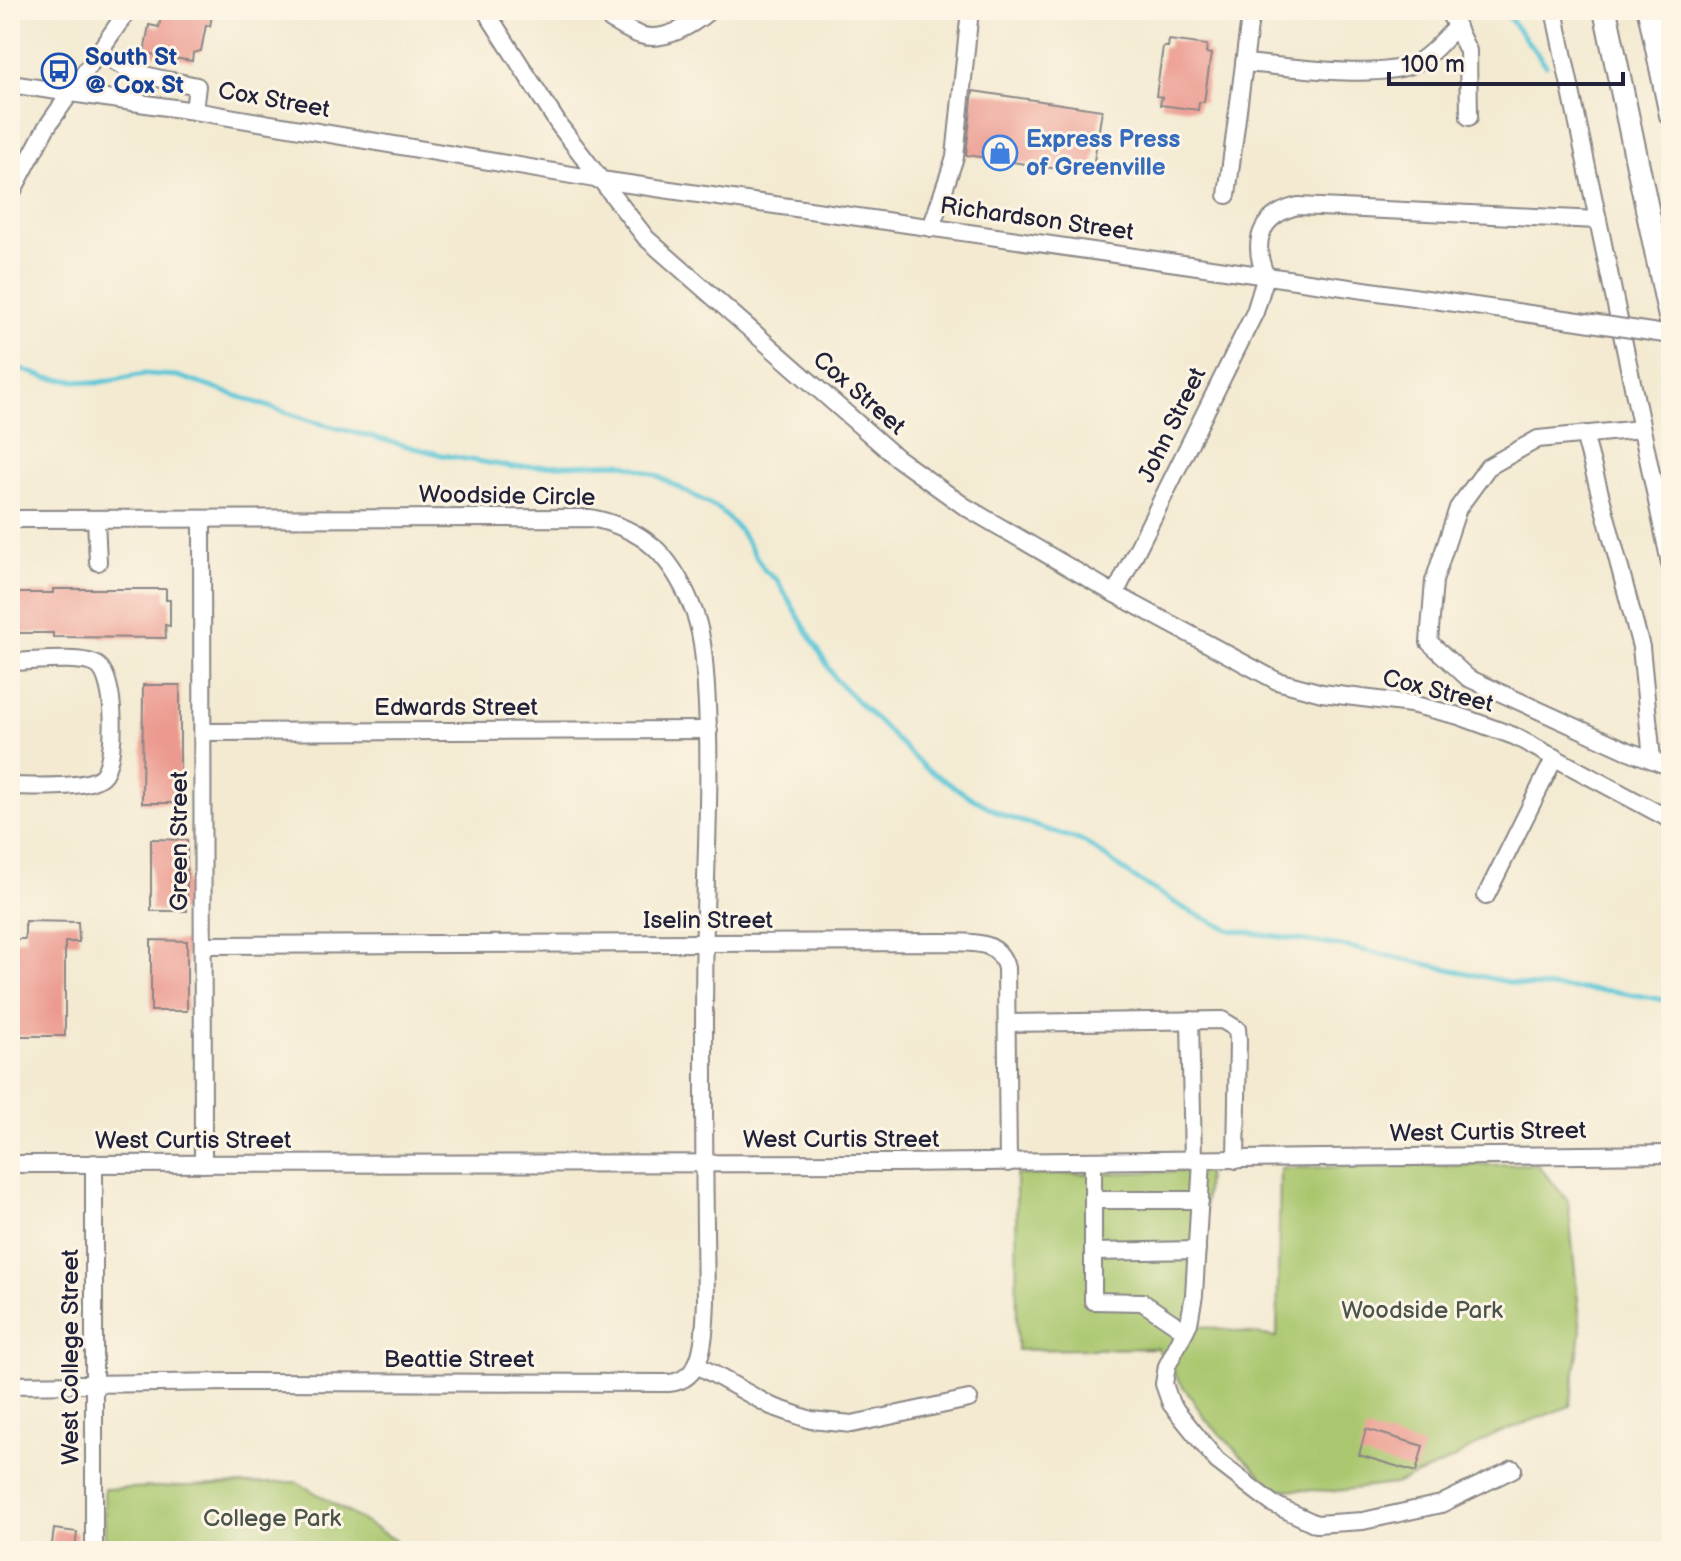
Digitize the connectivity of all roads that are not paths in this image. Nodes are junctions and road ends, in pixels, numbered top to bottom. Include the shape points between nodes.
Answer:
1 (128, 10) edge
2 (485, 10) edge
3 (609, 10) edge
4 (710, 10) edge
5 (970, 10) edge
6 (1251, 10) edge
7 (1448, 10) edge
8 (1554, 10) edge
9 (1605, 10) edge
10 (1649, 10) edge
11 (1457, 26) junction
12 (99, 51) junction
13 (1244, 63) junction
14 (10, 84) edge
15 (70, 92) junction
16 (194, 111) junction
17 (1671, 115) edge
18 (1469, 117) dead end
19 (601, 180) junction
20 (1227, 195) dead end
21 (10, 196) edge
22 (1598, 220) junction
23 (931, 228) junction
24 (1266, 276) junction
25 (1671, 322) edge
26 (1671, 335) edge
27 (1641, 429) junction
28 (1584, 434) junction
29 (10, 519) edge
30 (96, 519) junction
31 (202, 519) junction
32 (98, 562) dead end
33 (1671, 568) edge
34 (1115, 594) junction
35 (10, 662) edge
36 (709, 730) junction
37 (203, 732) junction
38 (1555, 757) junction
39 (1652, 759) junction
40 (1671, 767) edge
41 (10, 786) edge
42 (1671, 820) edge
43 (1486, 896) dead end
44 (705, 944) junction
45 (203, 945) junction
46 (1190, 1020) junction
47 (1007, 1023) junction
48 (1671, 1154) edge
49 (1197, 1160) junction
50 (1236, 1160) junction
51 (1093, 1162) junction
52 (94, 1163) junction
53 (704, 1163) junction
54 (1008, 1163) junction
55 (10, 1164) edge
56 (203, 1164) junction
57 (1093, 1200) junction
58 (1200, 1200) junction
59 (1197, 1250) junction
60 (1093, 1252) junction
61 (1185, 1331) junction
62 (697, 1365) junction
63 (93, 1383) junction
64 (10, 1385) edge
65 (969, 1399) dead end
66 (1513, 1469) dead end
67 (94, 1551) edge

1 - 12 street
2 - 19 street
3 - 4 street via 611,20 642,36 684,29
5 - 23 street via 955,157
6 - 13 street
7 - 11 street
8 - 22 street
9 - 25 highway
10 - 17 highway
11 - 13 street via 1419,62 1402,69
11 - 18 street via 1468,51
12 - 15 street
12 - 16 street via 138,75 197,86
13 - 20 street
14 - 15 street, Cox Street
15 - 16 street, Cox Street
15 - 21 street
16 - 19 street, Cox Street
19 - 23 street, Richardson Street
19 - 34 street, Cox Street via 646,238 897,458 964,506
22 - 24 street via 1298,206 1279,212 1262,228 1258,247
22 - 27 street
23 - 24 street, Richardson Street
24 - 26 street, Richardson Street, bridge
24 - 34 street, John Street via 1255,312
27 - 28 street
27 - 33 street
28 - 39 street via 1641,647
28 - 39 street via 1538,439 1488,467 1458,508 1434,581 1429,642 1468,678
29 - 30 street, Woodside Circle
30 - 31 street, Woodside Circle
30 - 32 street
31 - 36 street, Woodside Circle via 591,518 624,526 660,551 691,603 703,651
31 - 37 street, Green Street
34 - 38 street, Cox Street via 1277,681 1459,716
35 - 41 street via 97,665 112,694 110,764 101,778
36 - 37 street, Edwards Street
36 - 44 street, Woodside Circle
37 - 45 street, Green Street
38 - 42 street, Cox Street
38 - 43 street
39 - 40 street
44 - 45 street, Iselin Street
44 - 47 street, Iselin Street via 990,946 1006,968
44 - 53 street, Woodside Circle
45 - 56 street, Green Street
46 - 47 street
46 - 49 street
46 - 50 street via 1222,1020 1237,1029
47 - 54 street, Iselin Street
48 - 50 street, West Curtis Street
49 - 50 street, West Curtis Street
49 - 51 street, West Curtis Street
49 - 58 street
51 - 54 street, West Curtis Street
51 - 57 street
52 - 55 street, West Curtis Street
52 - 56 street, West Curtis Street
52 - 63 street, West College Street
53 - 54 street, West Curtis Street
53 - 56 street, West Curtis Street
53 - 62 street via 706,1302
57 - 58 street
57 - 60 street
58 - 59 street
59 - 60 street
59 - 61 street
60 - 61 street via 1093,1301 1142,1302
61 - 66 street via 1167,1366 1164,1384 1171,1404 1217,1461 1273,1504 1316,1524 1363,1521 1441,1504
62 - 63 street, Beattie Street via 684,1380 669,1383
62 - 65 street via 771,1406 811,1420 852,1424
63 - 64 street, Beattie Street
63 - 67 street, West College Street

